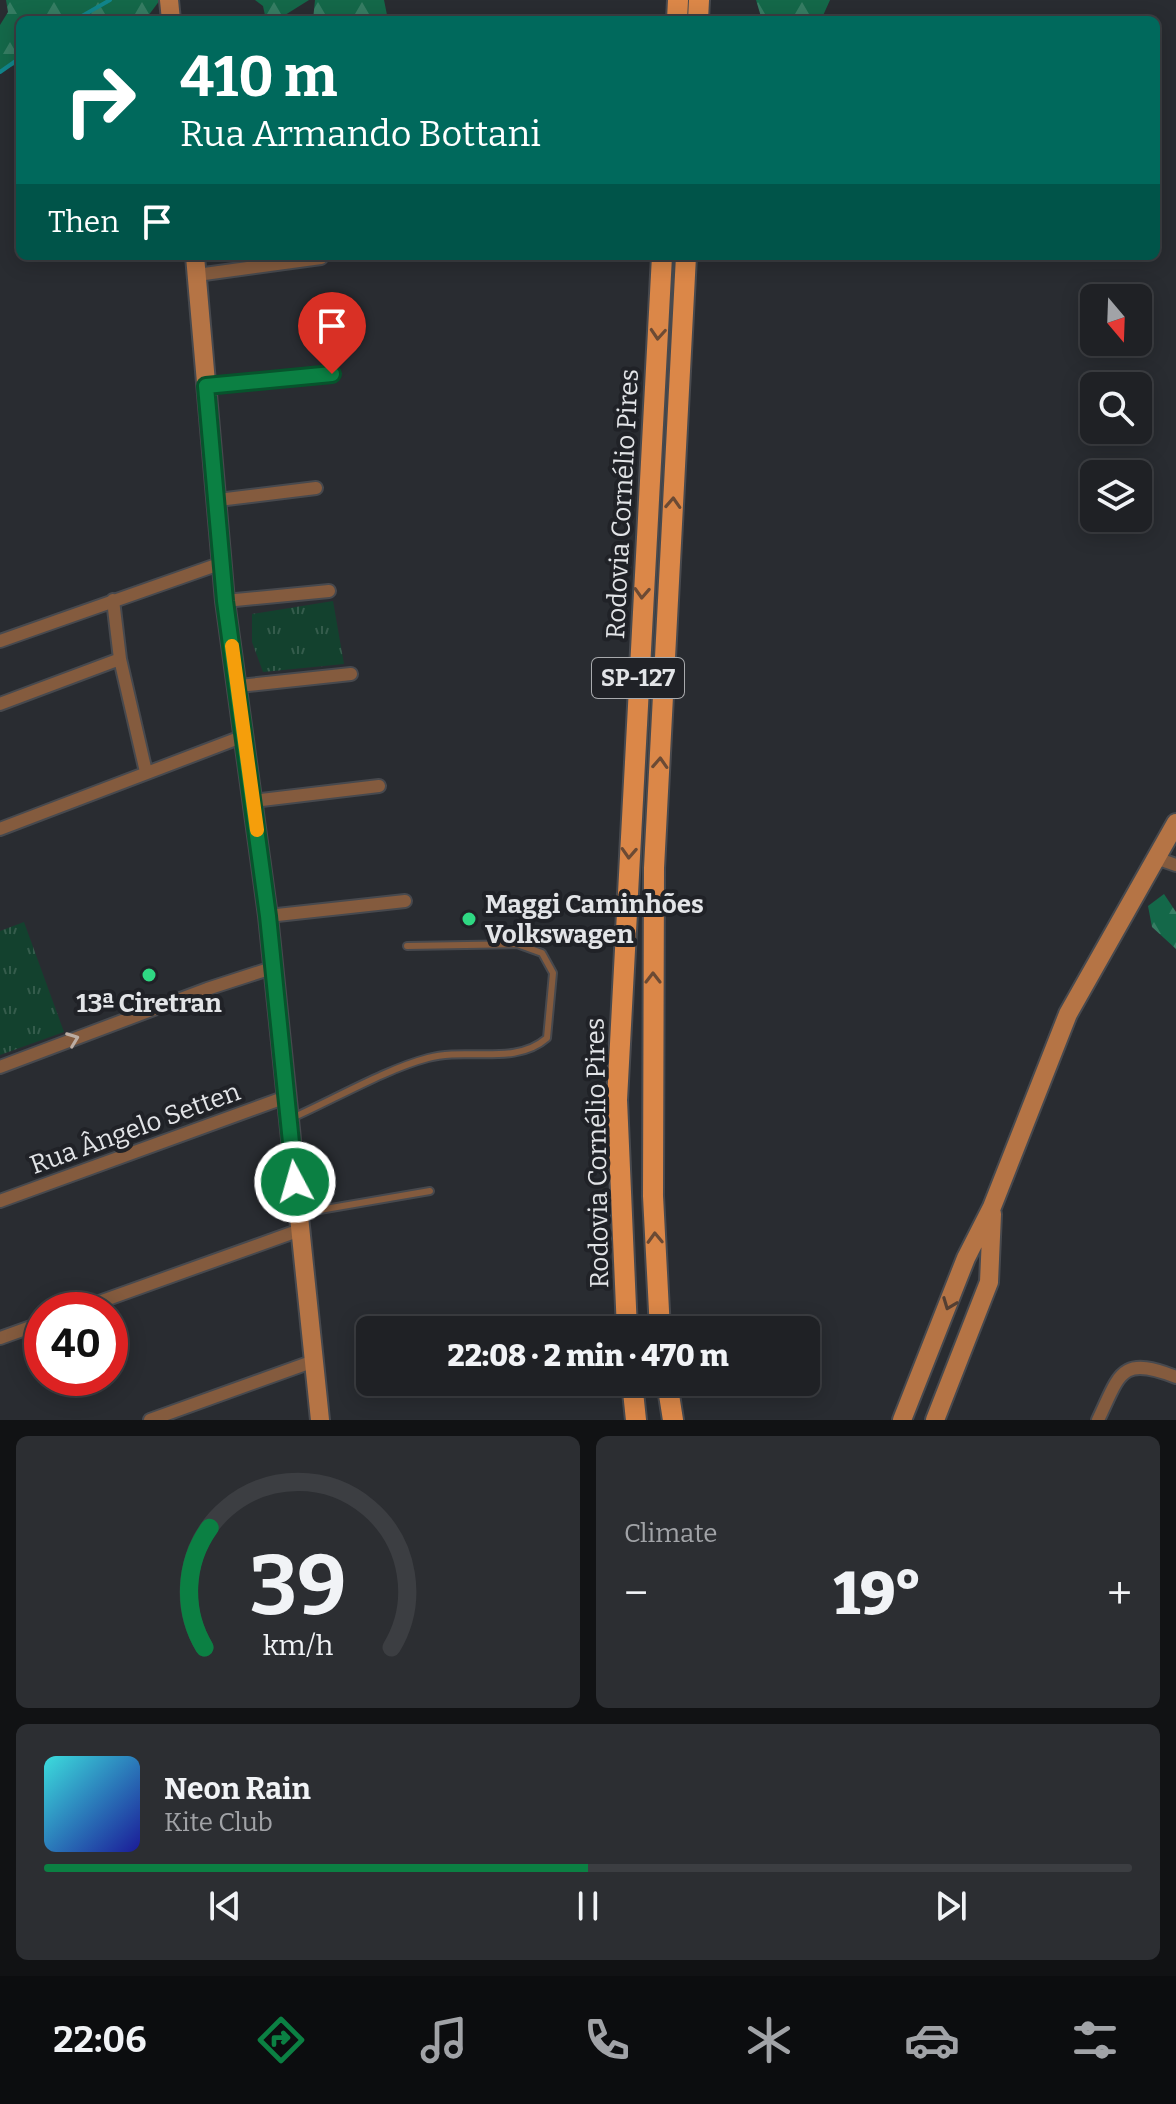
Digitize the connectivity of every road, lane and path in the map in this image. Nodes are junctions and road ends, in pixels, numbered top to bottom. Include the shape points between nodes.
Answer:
1 (195, 260) edge
2 (306, 260) edge
3 (662, 260) edge
4 (686, 260) edge
5 (197, 275) junction
6 (332, 374) dead end
7 (206, 386) junction
8 (316, 488) dead end
9 (218, 500) junction
10 (222, 563) junction
11 (329, 591) dead end
12 (113, 600) junction
13 (225, 601) junction
14 (0, 641) edge
15 (120, 659) junction
16 (351, 674) dead end
17 (239, 686) junction
18 (0, 704) edge
19 (244, 736) junction
20 (146, 772) junction
21 (379, 786) dead end
22 (253, 801) junction
23 (1176, 823) edge
24 (0, 829) edge
25 (1156, 858) junction
26 (1176, 865) edge
27 (405, 901) dead end
28 (268, 916) junction
29 (407, 946) dead end
30 (272, 968) junction
31 (0, 1067) edge
32 (286, 1097) junction
33 (288, 1120) junction
34 (430, 1191) dead end
35 (0, 1201) edge
36 (992, 1207) junction
37 (299, 1222) junction
38 (966, 1258) junction
39 (989, 1282) junction
40 (122, 1292) edge
41 (626, 1316) edge
42 (659, 1316) edge
43 (24, 1329) edge
44 (0, 1338) edge
45 (963, 1349) junction
46 (929, 1355) junction
47 (314, 1361) junction
48 (1176, 1377) edge
49 (633, 1396) edge
50 (669, 1396) edge
51 (150, 1420) edge
52 (320, 1420) edge
53 (636, 1420) edge
54 (673, 1420) edge
55 (902, 1420) edge
56 (935, 1420) edge
57 (1098, 1420) edge

1 - 5 street
2 - 5 street
3 -> 41 main road, Rodovia Cornélio Pires / SP-127 via 617,1088
42 -> 4 main road, Rodovia Cornélio Pires / SP-127 via 653,1196 654,868
5 - 7 street
6 - 7 street
7 - 9 street
8 - 9 street
9 - 10 street
10 - 12 street
10 - 13 street
11 - 13 street
12 - 14 street
12 - 15 street
13 - 17 street
15 - 18 street
15 - 20 street
16 - 17 street
17 - 19 street
19 - 20 street
19 - 22 street
20 - 24 street
21 - 22 street
22 - 28 street
23 - 25 street
25 - 26 street
25 - 36 street via 1068,1014
27 - 28 street
28 - 30 street
29 - 33 lane via 517,944 542,953 553,973 547,1038 534,1050 512,1054 426,1058
31 -> 30 street
30 - 32 street
32 - 33 street
32 - 35 street, Rua Ângelo Setten
33 - 37 street
34 - 37 lane
36 - 38 street
36 - 39 street
37 - 40 street
37 - 47 street
38 - 39 street
38 -> 46 street
39 - 45 street
43 - 44 street
45 - 46 street via 950,1340
45 - 56 street
46 - 55 street
47 - 51 street
47 - 52 street
48 - 57 street via 1133,1367 1120,1373
49 - 53 main road
50 - 54 main road

